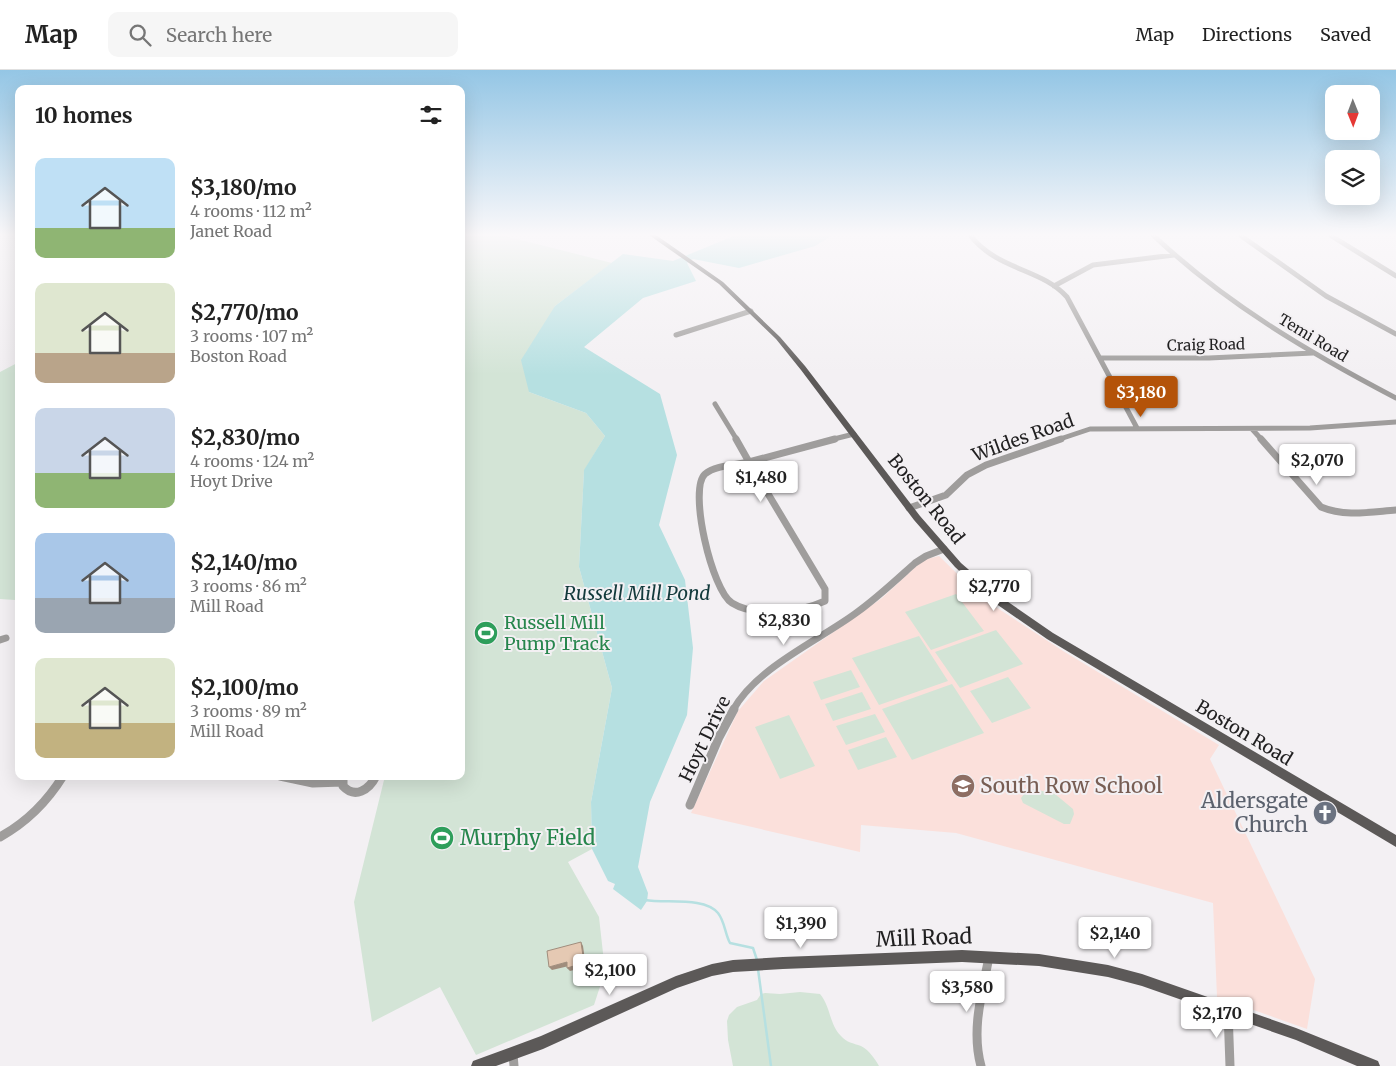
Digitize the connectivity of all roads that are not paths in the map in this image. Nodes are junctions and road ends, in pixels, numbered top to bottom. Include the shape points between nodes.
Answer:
1 (718, 281) edge
2 (1044, 281) edge
3 (1062, 281) edge
4 (1206, 281) edge
5 (1305, 281) edge
6 (1054, 286) junction
7 (751, 311) junction
8 (1396, 334) edge
9 (676, 335) dead end
10 (1313, 353) junction
11 (1100, 358) junction
12 (1396, 398) edge
13 (715, 404) dead end
14 (1396, 422) edge
15 (1136, 428) junction
16 (1252, 429) junction
17 (854, 434) junction
18 (748, 462) junction
19 (909, 508) junction
20 (1396, 510) edge
21 (944, 549) junction
22 (60, 780) edge
23 (299, 780) edge
24 (336, 780) edge
25 (343, 780) edge
26 (374, 780) edge
27 (690, 805) dead end
28 (0, 838) edge
29 (1396, 841) edge
30 (989, 957) junction
31 (1228, 1011) junction
32 (514, 1060) edge
33 (478, 1066) edge
34 (981, 1066) edge
35 (1230, 1066) edge
36 (1373, 1066) edge

1 - 7 main road, Boston Road
2 - 6 street
3 - 6 street
4 - 10 street, Temi Road
5 - 8 street
6 - 11 street via 1072,306
7 - 9 street
7 - 17 main road, Boston Road via 778,338
10 - 11 street, Craig Road via 1209,358
10 - 12 street, Temi Road
11 - 15 street
13 - 18 street
14 - 16 street, Wildes Road
15 - 16 street, Wildes Road
15 - 19 street, Wildes Road via 1090,430 1070,435 986,465 967,475 946,495
16 - 20 street via 1330,512
17 - 18 street
17 - 19 main road, Boston Road
18 - 18 street via 711,472 701,480 700,506 706,550 724,597 750,611 817,606 825,599 825,589
19 - 21 main road, Boston Road
21 - 27 street, Hoyt Drive via 915,563 855,614 788,656 739,700
21 - 29 main road, Boston Road via 995,598 1050,636
22 - 28 street via 39,809
23 - 24 street via 313,783
25 - 26 street via 345,790 360,793
30 - 31 main road, Mill Road via 1059,962 1108,971
30 - 32 main road, Mill Road via 768,964 712,970 676,982
30 - 34 street via 977,1032
31 - 35 street
31 - 36 main road, Mill Road via 1296,1034
32 - 33 main road, Mill Road

